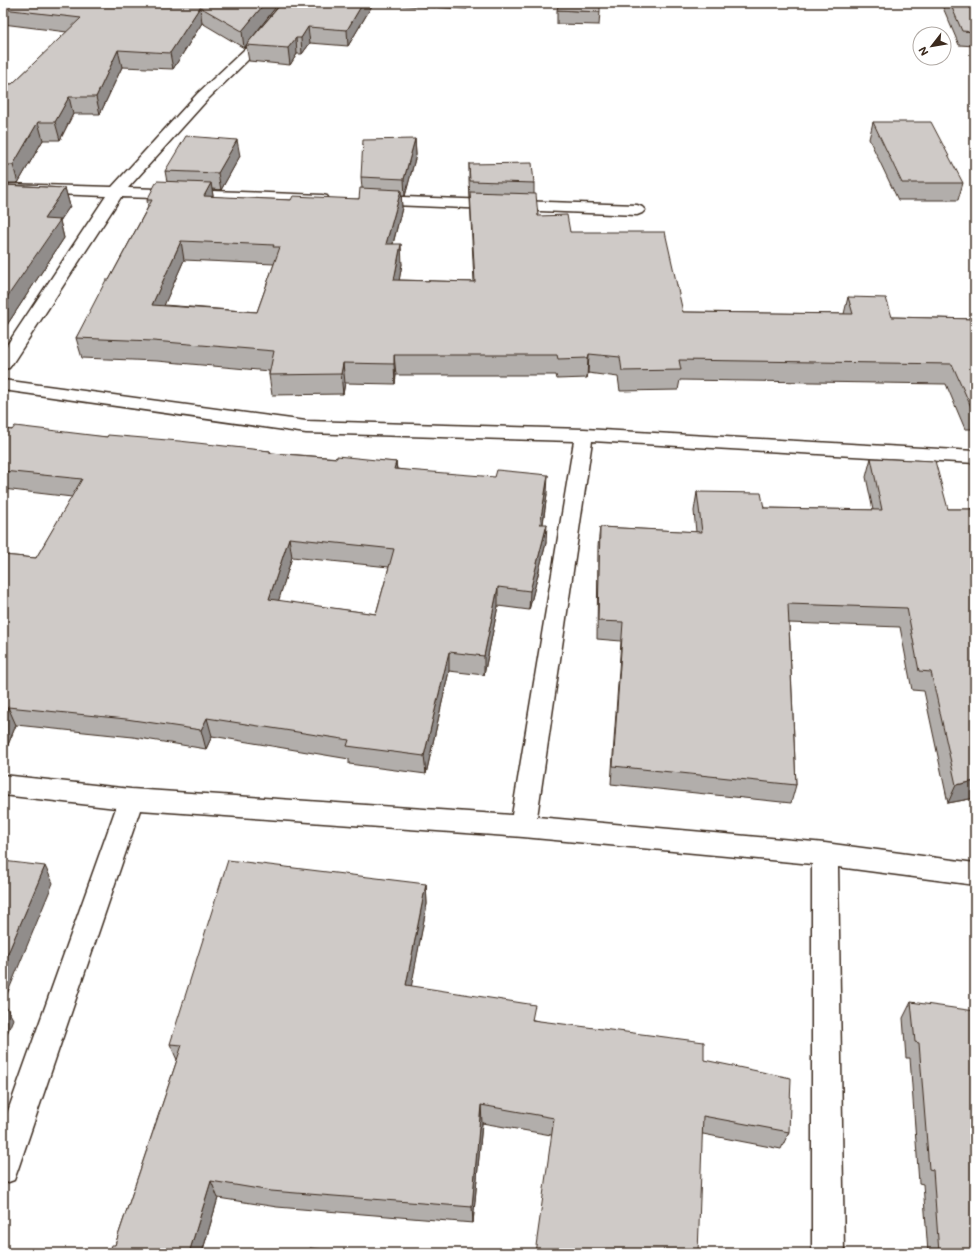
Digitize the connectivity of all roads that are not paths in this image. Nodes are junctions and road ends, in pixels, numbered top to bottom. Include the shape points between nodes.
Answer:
1 (287, 3) edge
2 (3, 188) edge
3 (117, 192) junction
4 (338, 199) edge
5 (361, 200) edge
6 (637, 210) dead end
7 (3, 364) edge
8 (3, 385) edge
9 (584, 436) junction
10 (975, 457) edge
11 (3, 785) edge
12 (131, 799) junction
13 (523, 826) junction
14 (825, 854) junction
15 (975, 874) edge
16 (3, 1169) edge
17 (828, 1253) edge

1 - 3 street via 250,51 203,96
2 - 3 street
3 - 4 street
3 - 7 street
5 - 6 street
8 - 9 street via 306,427
9 - 10 street
9 - 13 street
11 - 12 street
12 - 13 street
12 - 16 street
13 - 14 street
14 - 15 street
14 - 17 street

